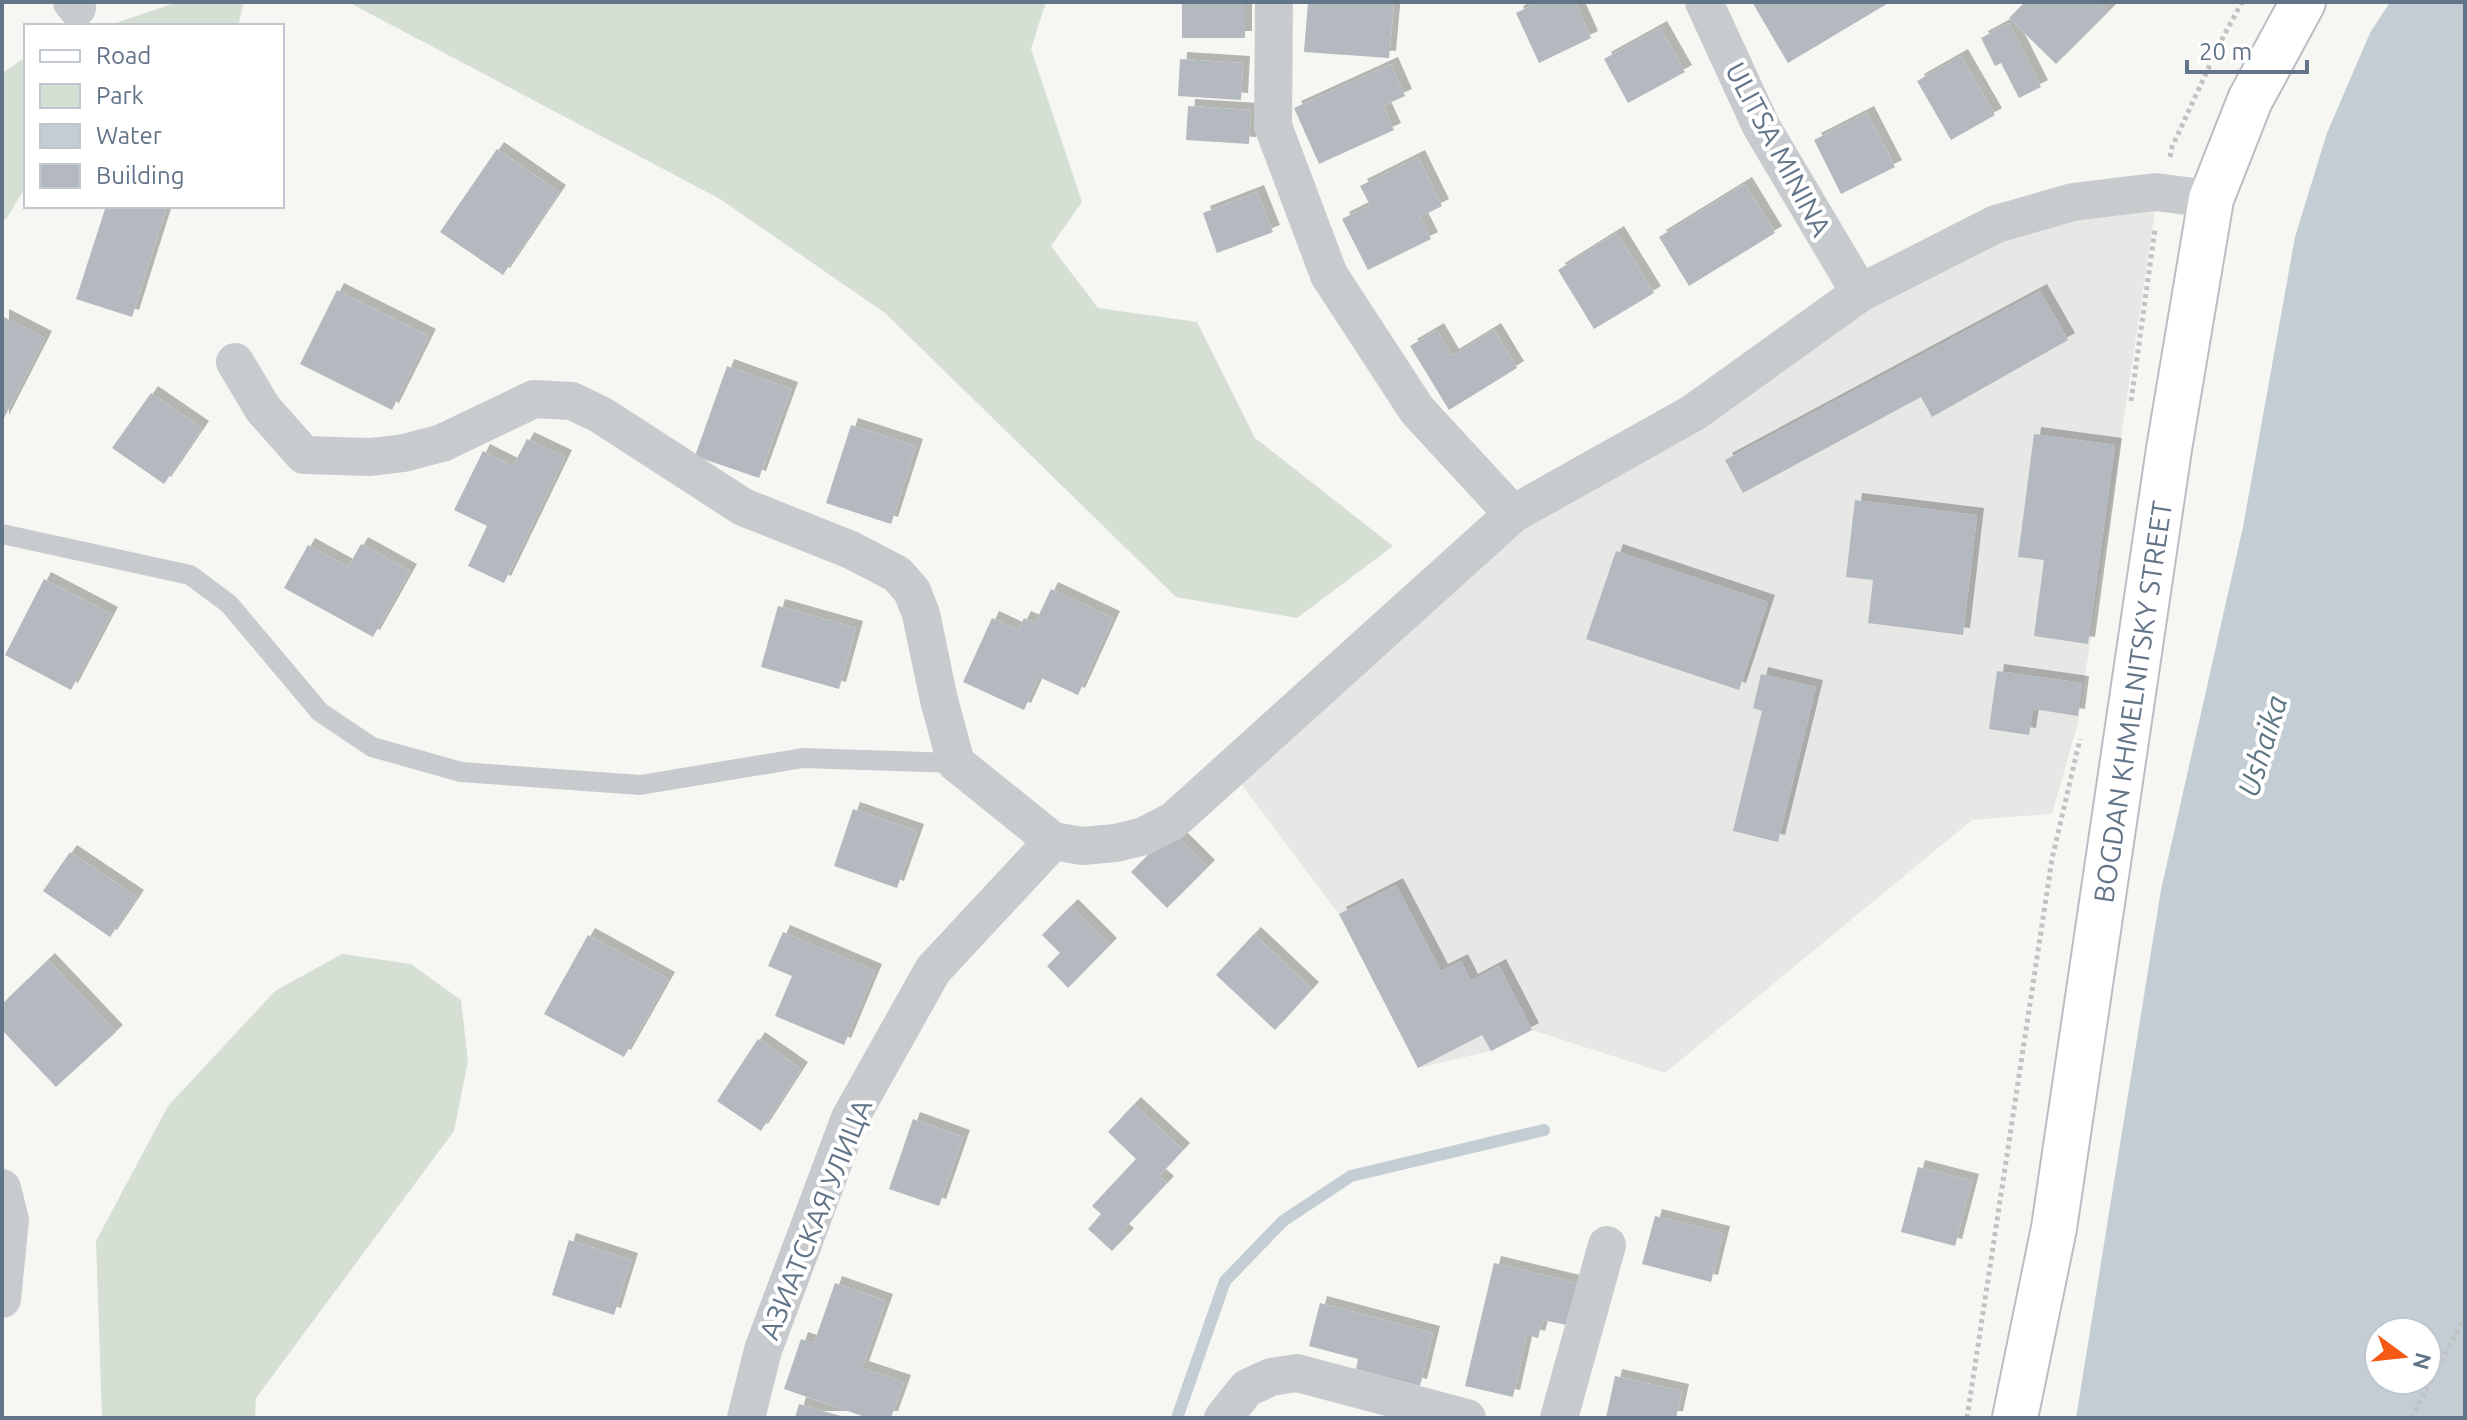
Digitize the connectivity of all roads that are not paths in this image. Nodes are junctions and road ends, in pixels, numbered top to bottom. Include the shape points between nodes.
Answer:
1 (1274, 2) edge
2 (1704, 2) edge
3 (2303, 2) edge
4 (2211, 199) junction
5 (1860, 293) junction
6 (235, 362) dead end
7 (1513, 514) junction
8 (2, 534) edge
9 (956, 763) junction
10 (1053, 841) junction
11 (2, 1188) edge
12 (1607, 1245) dead end
13 (2, 1299) edge
14 (746, 1418) edge
15 (1223, 1418) edge
16 (1467, 1418) edge
17 (1559, 1418) edge
18 (2015, 1418) edge

1 - 7 street via 1273,126 1329,275 1417,410
2 - 5 street, ULITSA MININA via 1761,126
3 - 4 street, BOGDAN KHMELNITSKY STREET via 2250,100
4 - 5 street via 2161,193 2073,202 1996,224
4 - 18 street, BOGDAN KHMELNITSKY STREET via 2054,1228
5 - 7 street via 1693,413
6 - 9 street via 263,409 304,455 404,453 442,443 534,399 572,401 743,507 897,574 912,591 921,614
7 - 10 street via 1173,821 1116,843 1082,846
8 - 9 lane via 190,575 229,604 320,712 372,747 461,772 640,785 803,758
9 - 10 street
10 - 14 street, АЗИАТСКАЯ УЛИЦА via 933,970 850,1118 763,1350
11 - 13 street via 10,1220
12 - 17 street
15 - 16 street via 1247,1388 1297,1373

